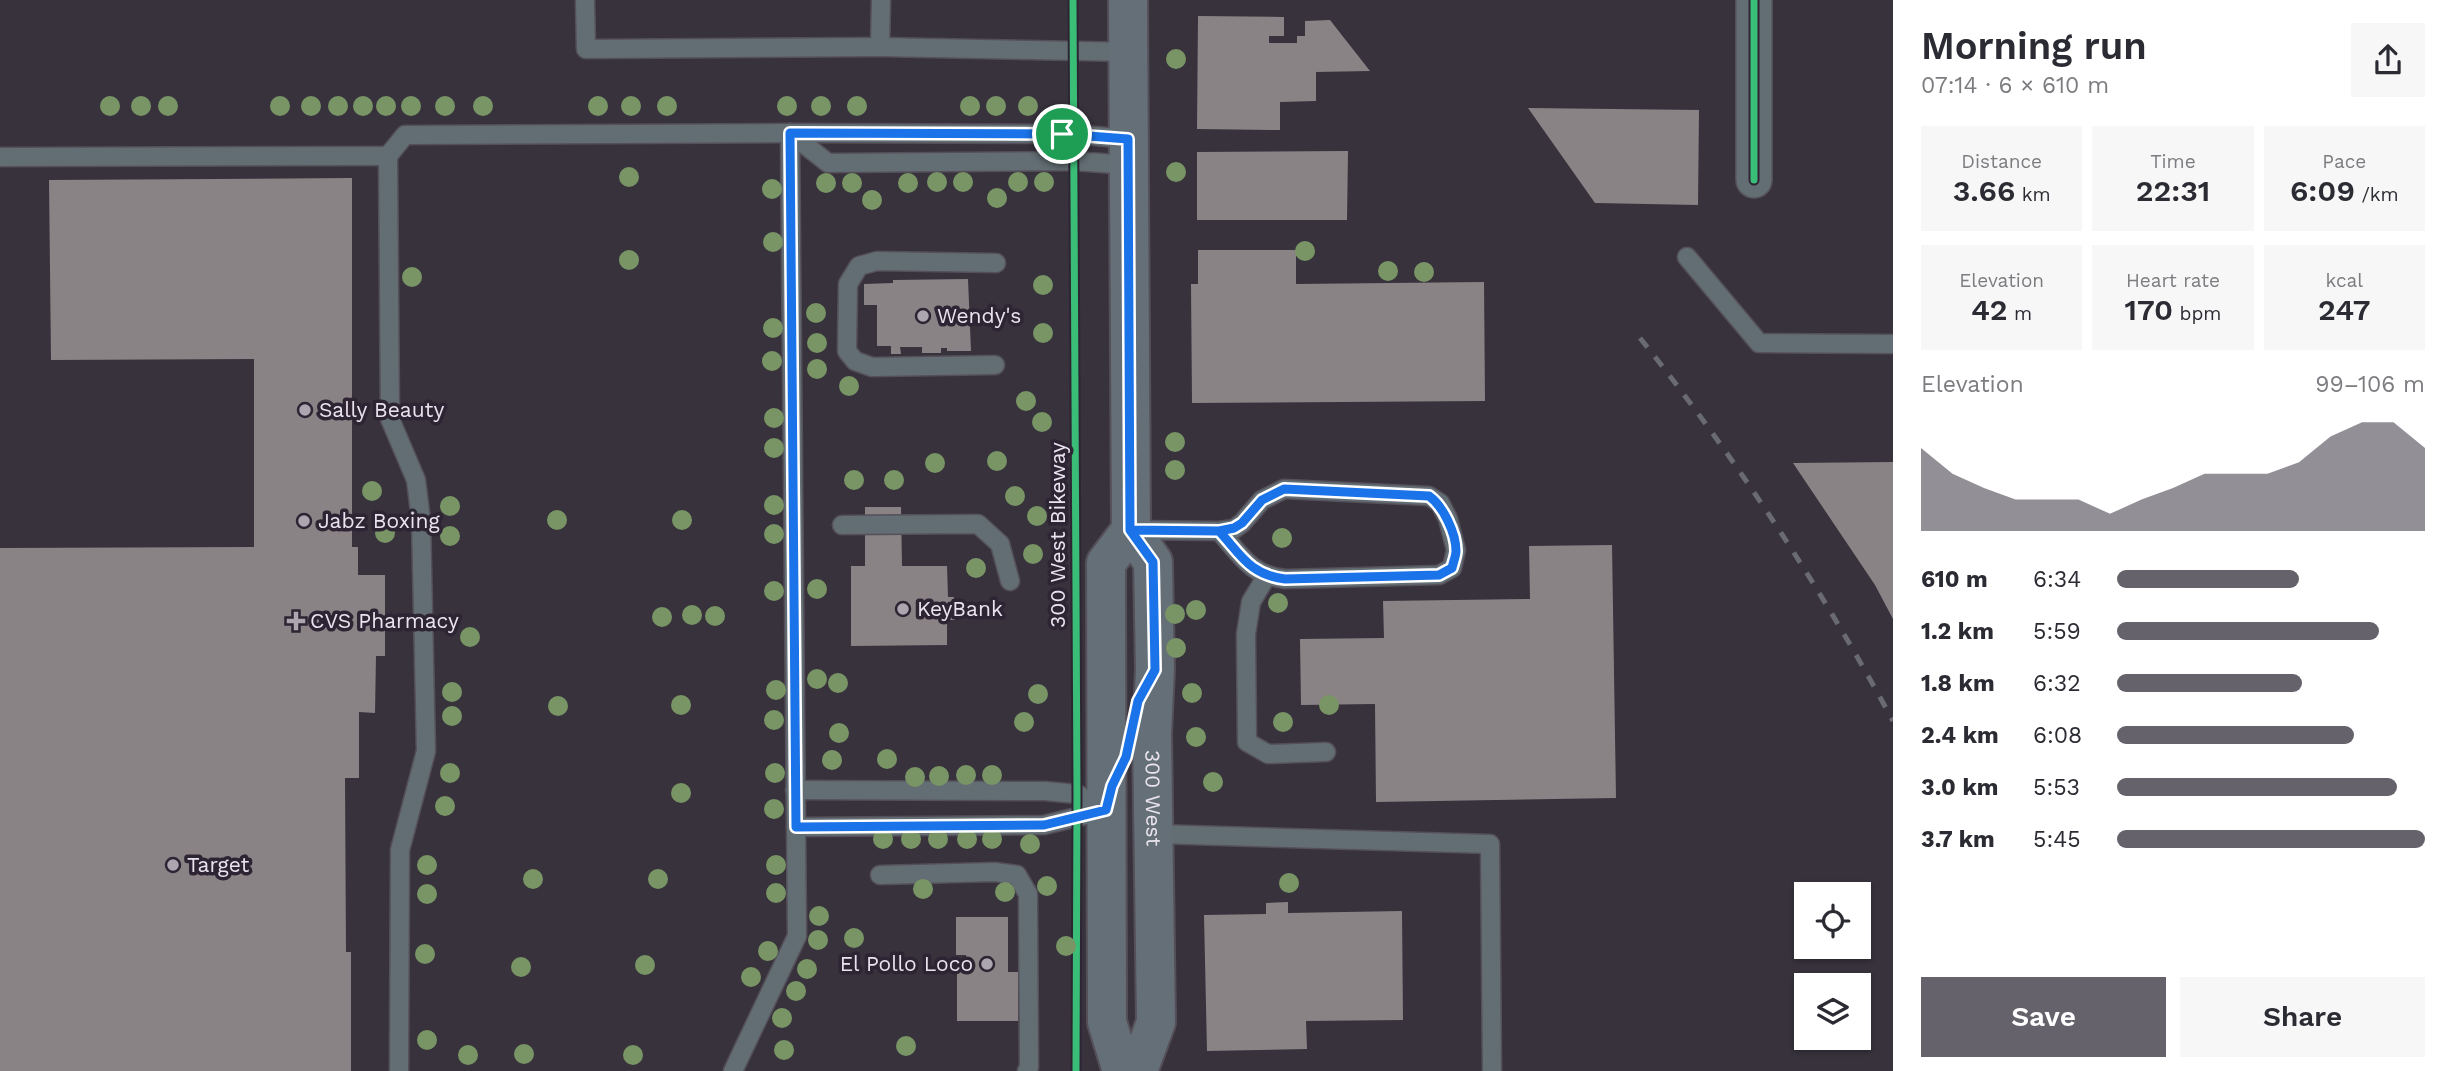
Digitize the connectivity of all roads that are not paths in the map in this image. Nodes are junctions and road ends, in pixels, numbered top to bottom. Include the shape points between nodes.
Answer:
1 (585, 0) edge
2 (881, 0) edge
3 (1128, 0) edge
4 (1754, 0) edge
5 (880, 47) junction
6 (1129, 52) junction
7 (790, 133) junction
8 (1128, 152) junction
9 (388, 156) junction
10 (0, 157) edge
11 (1754, 180) dead end
12 (1687, 257) dead end
13 (996, 263) dead end
14 (1893, 344) edge
15 (995, 365) dead end
16 (842, 525) dead end
17 (1130, 530) junction
18 (1219, 531) junction
19 (1266, 577) junction
20 (1010, 581) dead end
21 (1155, 670) junction
22 (1326, 752) dead end
23 (796, 790) junction
24 (1106, 810) junction
25 (796, 827) junction
26 (1155, 834) junction
27 (880, 875) dead end
28 (399, 1071) edge
29 (733, 1071) edge
30 (1027, 1071) edge
31 (1122, 1071) edge
32 (1129, 1071) edge
33 (1138, 1071) edge
34 (1492, 1071) edge

1 - 5 lane via 586,49
2 - 5 lane
3 - 6 main road
4 - 11 street
5 - 6 lane
6 - 8 main road
7 - 8 lane via 1074,134
7 - 8 lane via 828,163 1074,161
7 - 9 lane via 405,135
7 - 23 lane
8 - 17 main road
9 - 10 lane
9 - 28 lane via 390,419 416,480 421,520 426,714 426,751 400,850
12 - 14 lane via 1759,344
13 - 15 lane via 877,261 859,266 848,284 848,351 855,361 872,367
16 - 20 lane via 978,524 1000,544
17 - 18 lane
17 - 21 main road, 300 West via 1153,562
17 - 24 main road via 1106,563
18 - 19 lane
18 - 19 lane via 1242,523 1262,500 1284,489 1429,496 1440,503 1456,550 1452,568 1439,575
19 - 22 lane via 1251,602 1246,634 1247,742 1268,754
21 - 24 main road via 1138,701 1126,757
21 - 26 main road, 300 West
23 - 24 lane via 1045,790 1077,794
23 - 25 lane
24 - 25 lane via 1044,825
24 - 31 main road via 1107,1022
24 - 32 main road via 1123,851 1130,891
25 - 29 lane via 797,936
26 - 33 main road, 300 West via 1156,1022
26 - 34 lane via 1490,844
27 - 30 lane via 1017,875 1028,894

